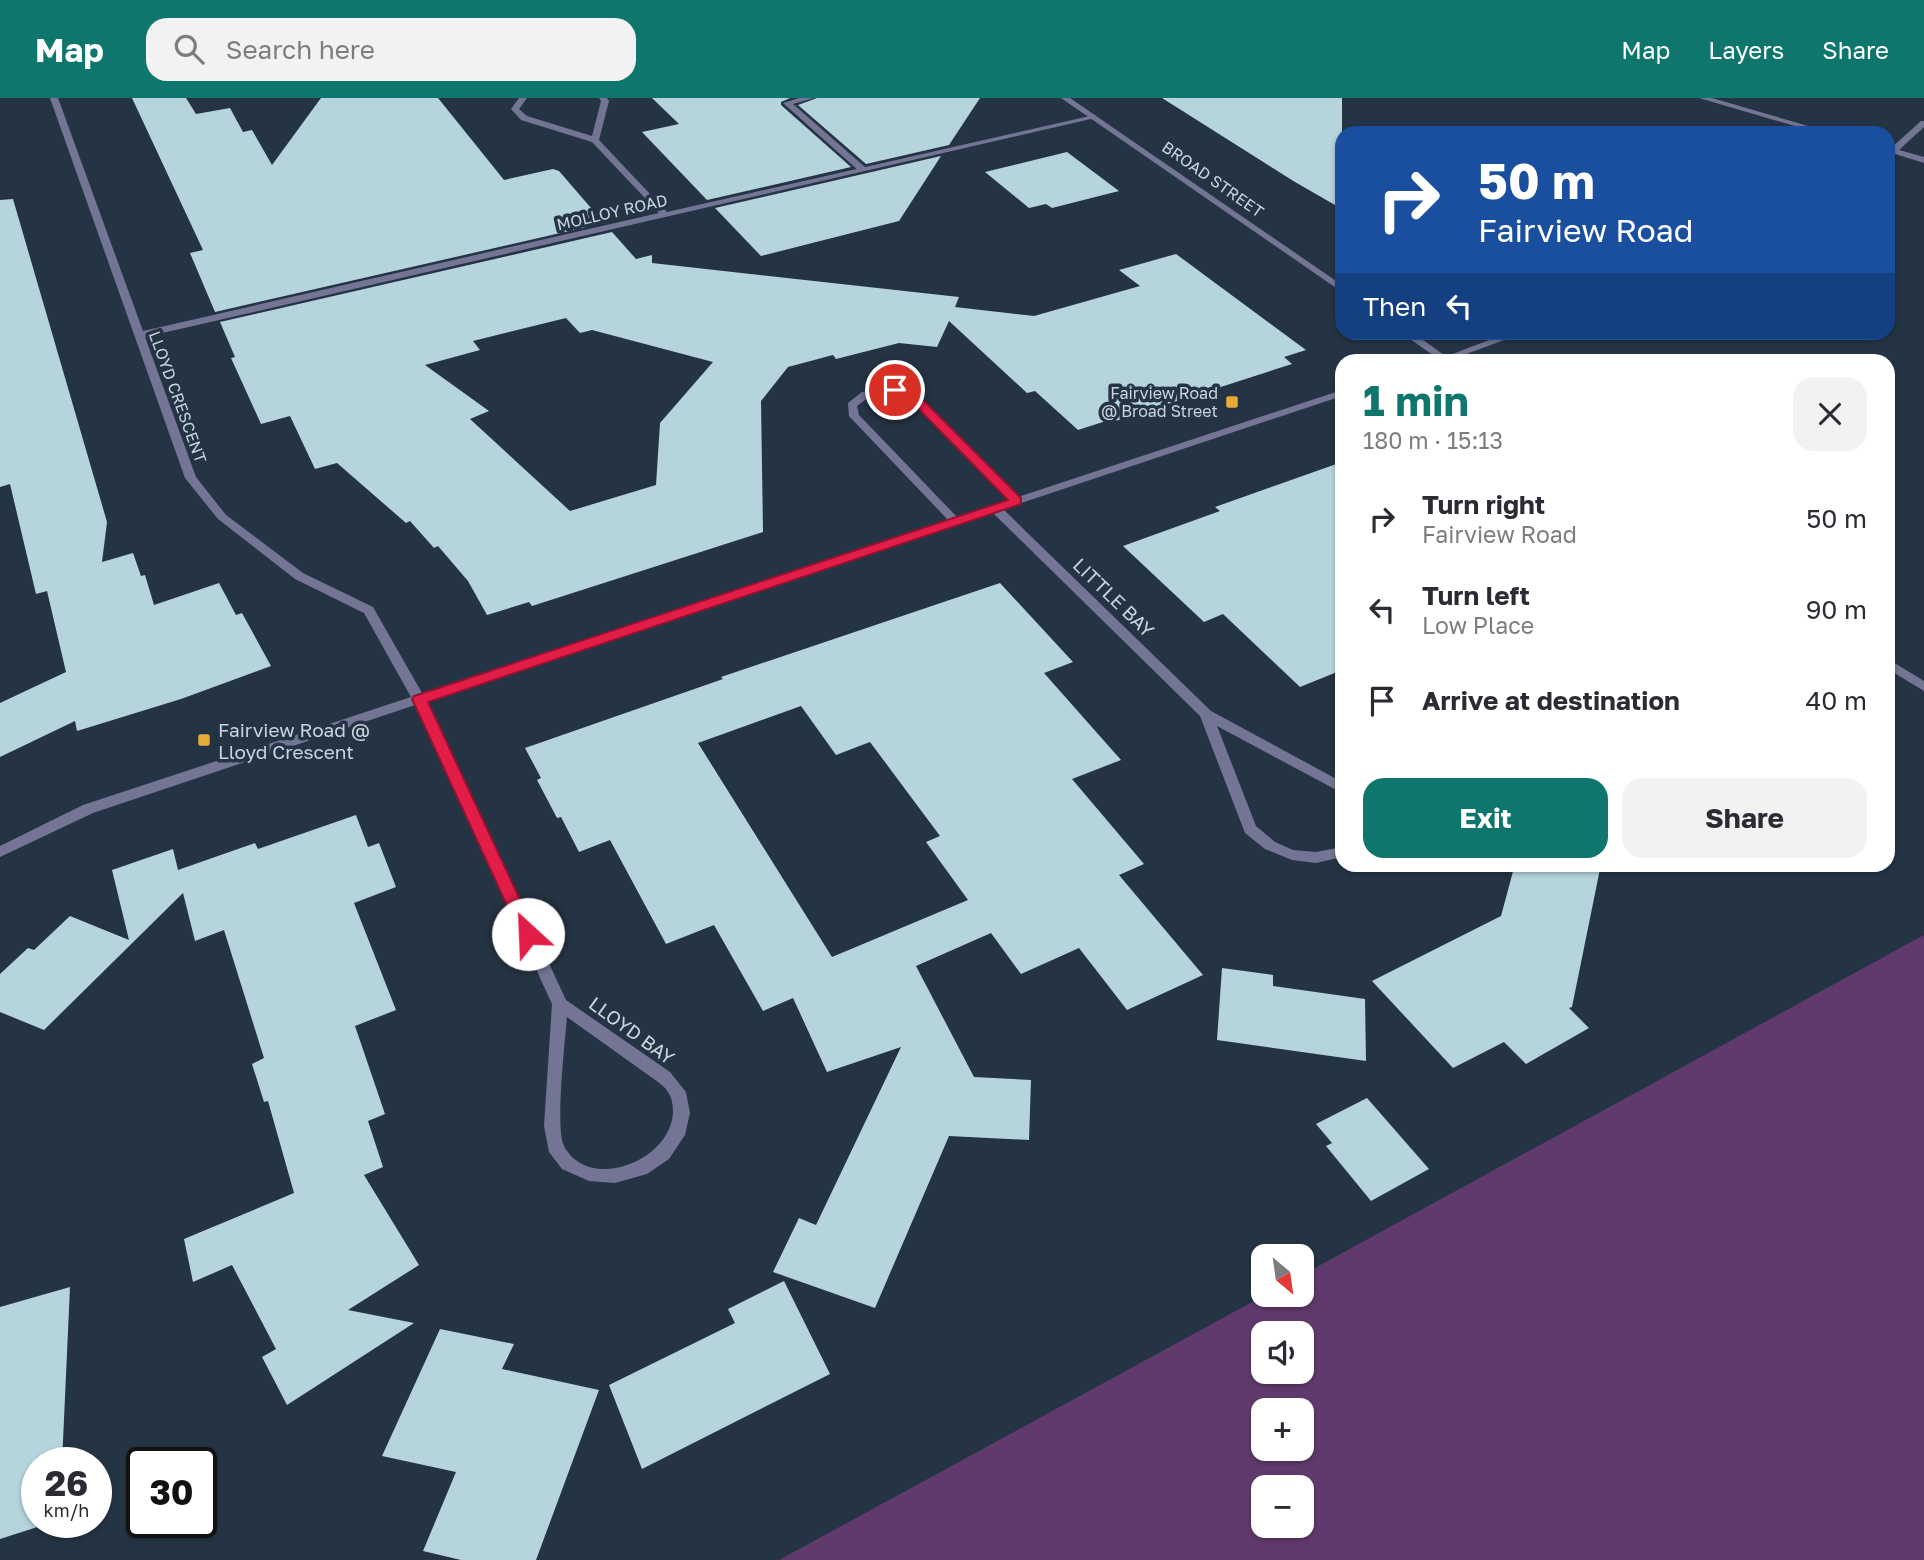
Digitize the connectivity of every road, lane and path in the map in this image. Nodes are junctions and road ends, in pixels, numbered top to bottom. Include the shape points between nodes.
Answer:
1 (54, 98) edge
2 (523, 98) edge
3 (603, 98) edge
4 (810, 98) edge
5 (1065, 98) edge
6 (1703, 98) edge
7 (1091, 117) junction
8 (1924, 122) edge
9 (1803, 126) edge
10 (595, 140) junction
11 (1895, 148) edge
12 (1895, 154) edge
13 (1924, 160) edge
14 (862, 169) junction
15 (665, 215) junction
16 (1335, 284) edge
17 (139, 335) junction
18 (1416, 340) edge
19 (1499, 340) edge
20 (1436, 354) edge
21 (1460, 354) edge
22 (1335, 395) edge
23 (1016, 501) junction
24 (995, 508) junction
25 (955, 521) junction
26 (1895, 668) edge
27 (1924, 687) edge
28 (419, 699) junction
29 (1206, 714) junction
30 (1335, 784) edge
31 (0, 852) edge
32 (1335, 854) edge
33 (561, 1004) junction

1 - 17 street, LLOYD CRESCENT
2 - 10 street via 515,108 524,118
3 - 10 street
4 - 14 street via 787,103
5 - 7 street, BROAD STREET
6 - 9 street
7 - 14 street, MOLLOY ROAD
7 - 16 street, BROAD STREET
8 - 11 street
10 - 15 street
12 - 13 street
14 - 15 street, MOLLOY ROAD
15 - 17 street, MOLLOY ROAD
17 - 28 street, LLOYD CRESCENT via 191,478 222,517 299,576 369,610
18 - 20 street
19 - 21 street
22 - 23 street
23 - 24 street
23 - 25 street via 913,396 895,390 860,396 852,405 854,416
24 - 25 street
24 - 29 street, LITTLE BAY
25 - 28 street
26 - 27 street
28 - 31 street via 88,809
28 - 33 street, LLOYD BAY
29 - 30 street, LITTLE BAY
29 - 32 street, LITTLE BAY via 1256,836 1280,853 1301,858
33 - 33 street, LLOYD BAY via 552,1126 555,1147 568,1164 589,1174 615,1176 641,1169 663,1154 677,1135 682,1113 678,1092 664,1077

